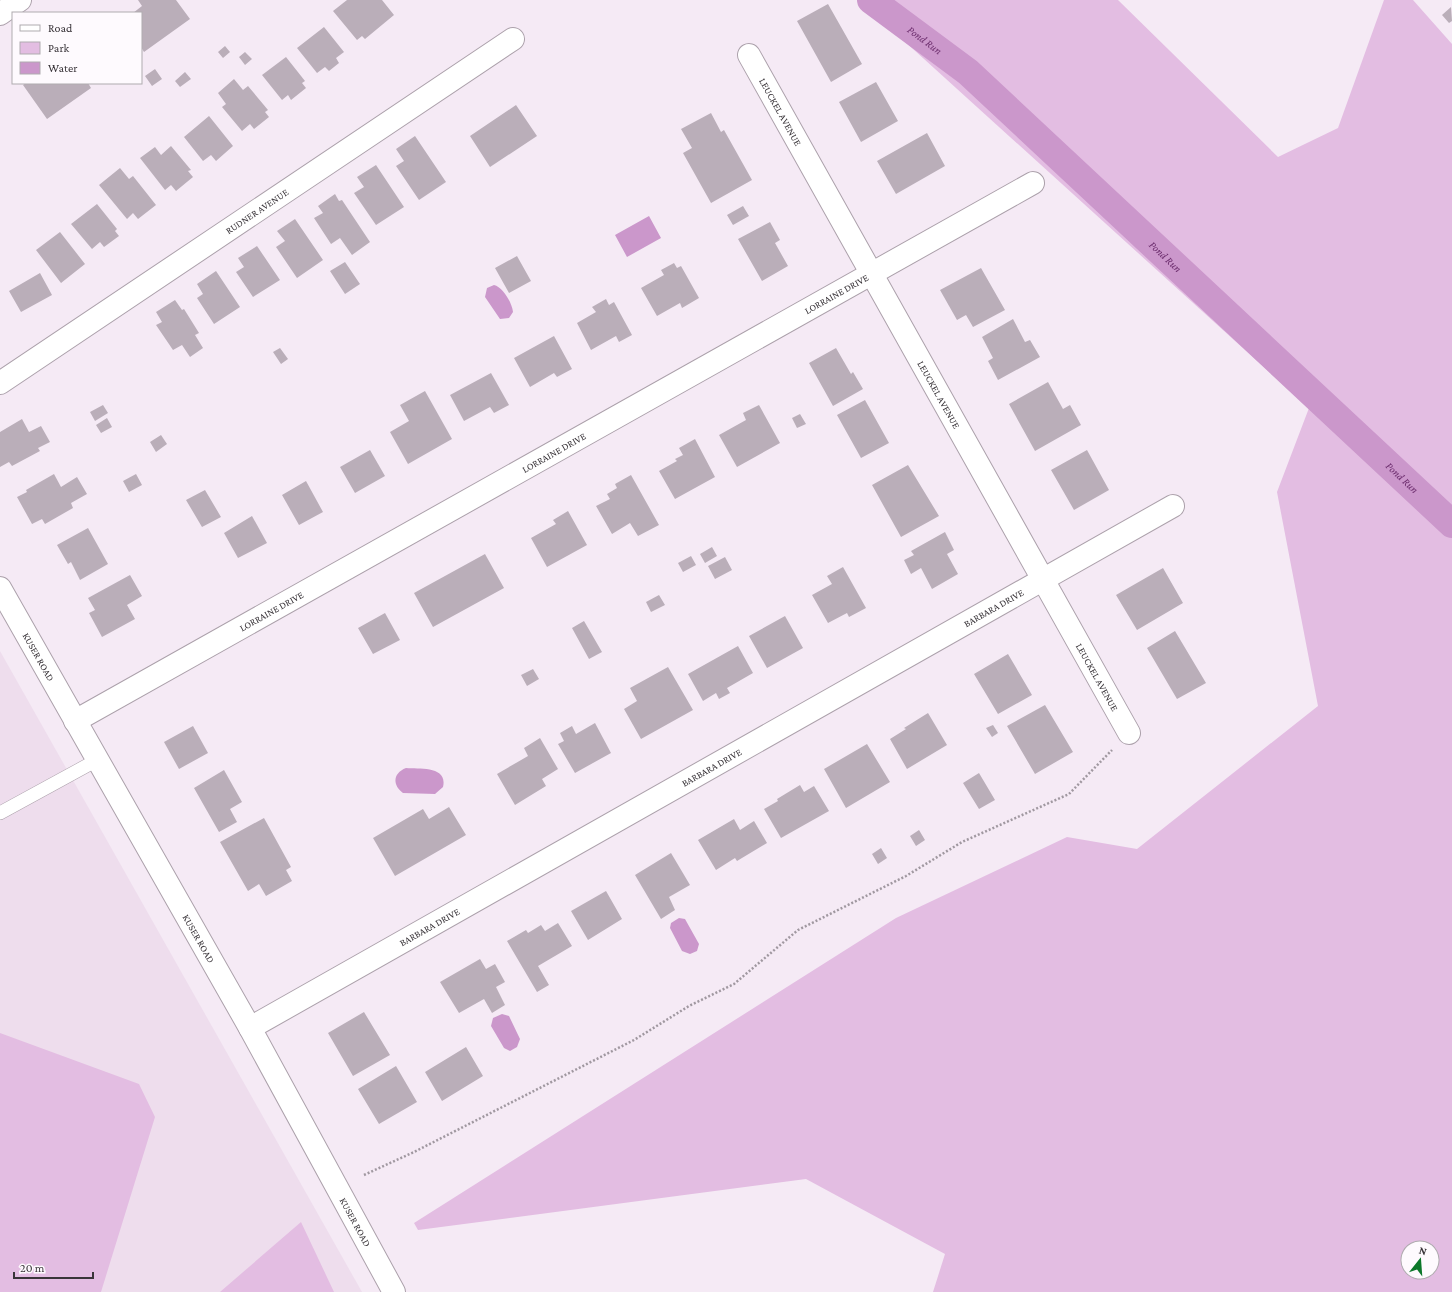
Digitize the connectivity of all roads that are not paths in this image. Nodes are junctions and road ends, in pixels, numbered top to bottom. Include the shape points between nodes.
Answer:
1 (20, 0) edge
2 (0, 14) edge
3 (514, 38) dead end
4 (749, 55) dead end
5 (1033, 183) dead end
6 (871, 274) junction
7 (0, 383) edge
8 (1173, 506) dead end
9 (1043, 579) junction
10 (0, 588) edge
11 (75, 721) junction
12 (1129, 733) road end
13 (97, 760) junction
14 (0, 813) edge
15 (250, 1028) junction
16 (394, 1292) edge

1 - 2 street
3 - 7 street, RUDNER AVENUE
4 - 6 street, LEUCKEL AVENUE
5 - 6 street, LORRAINE DRIVE
6 - 9 street, LEUCKEL AVENUE
6 - 11 street, LORRAINE DRIVE
8 - 9 street, BARBARA DRIVE
9 - 12 street, LEUCKEL AVENUE
9 - 15 street, BARBARA DRIVE
10 - 11 street, KUSER ROAD
11 - 13 street, KUSER ROAD
13 - 14 lane
13 - 15 street, KUSER ROAD
15 - 16 street, KUSER ROAD

